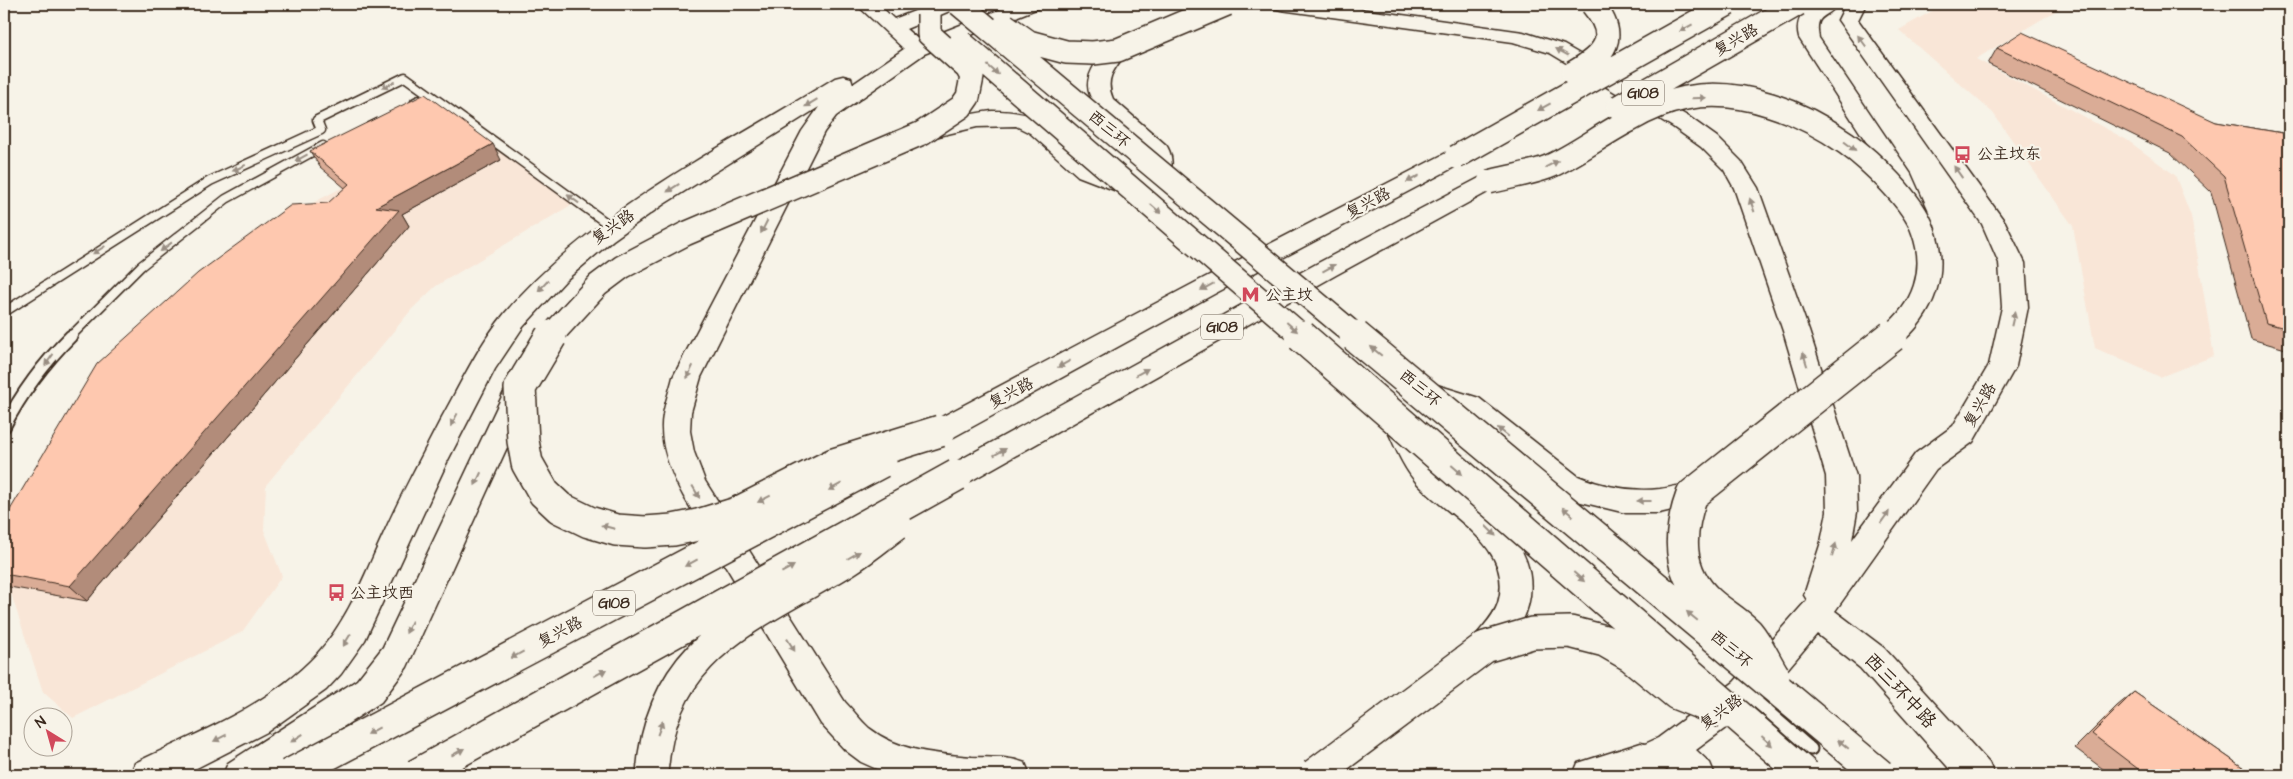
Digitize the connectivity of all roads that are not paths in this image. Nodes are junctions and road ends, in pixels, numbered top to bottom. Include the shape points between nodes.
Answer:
1 (866, 4) edge
2 (950, 4) edge
3 (960, 4) edge
4 (1030, 4) edge
5 (1227, 4) edge
6 (1281, 4) edge
7 (1592, 4) edge
8 (1728, 4) edge
9 (1798, 4) edge
10 (1828, 4) edge
11 (1856, 4) edge
12 (922, 9) edge
13 (892, 27) junction
14 (917, 50) junction
15 (1118, 50) junction
16 (430, 95) junction
17 (404, 107) edge
18 (922, 133) junction
19 (328, 144) edge
20 (1456, 157) junction
21 (1160, 172) junction
22 (1489, 182) junction
23 (1133, 190) junction
24 (1917, 214) junction
25 (612, 227) junction
26 (4, 312) edge
27 (520, 388) junction
28 (1424, 391) junction
29 (1393, 415) junction
30 (4, 427) edge
31 (940, 431) junction
32 (957, 475) junction
33 (1692, 495) junction
34 (1815, 614) junction
35 (1485, 648) junction
36 (1784, 694) junction
37 (1745, 707) junction
38 (1670, 749) junction
39 (1808, 762) edge
40 (1972, 774) edge
41 (147, 775) edge
42 (240, 775) edge
43 (289, 775) edge
44 (416, 775) edge
45 (652, 775) edge
46 (1013, 775) edge
47 (1314, 775) edge
48 (1590, 775) edge
49 (1623, 775) edge
50 (1698, 775) edge
51 (1880, 775) edge

1 - 13 main road
2 - 13 main road
3 - 15 main road, bridge via 984,8 1018,35 1042,46 1066,52
3 - 21 main road, 西三环, bridge
4 - 14 main road
5 - 15 main road, bridge
34 -> 6 main road via 1842,512 1841,476 1796,331 1746,188 1733,166 1710,142 1681,122 1558,49 1535,40
7 - 20 main road, bridge via 1606,25 1608,36 1602,54 1592,63 1486,122
8 -> 20 main road, 复兴路 / G108, bridge
9 - 22 main road, 复兴路 / G108, bridge
10 - 24 main road, bridge via 1808,20 1809,38 1899,174
34 -> 11 main road, 复兴路 via 1926,461 1963,434 1972,421 2002,366 2015,307 2012,263 1993,222 1852,27 1848,20
12 - 18 main road, bridge via 929,34 967,68 972,77 968,97 961,106
12 -> 23 main road, 西三环, bridge
13 - 14 main road
14 -> 25 main road, 复兴路 via 857,74
14 -> 46 main road via 835,106 813,131 687,378 677,414 679,447 694,489 833,713 857,739 883,756 911,765 945,771
15 - 21 main road via 1104,63 1098,93 1102,102 1158,150
16 - 17 lane
25 -> 16 lane
16 -> 26 lane via 405,77 317,120 321,130 210,181
18 - 23 main road, bridge via 970,120 994,118 1031,124 1081,168
18 - 27 main road, bridge via 685,234 622,267 592,290 555,330
19 -> 30 lane via 226,199 141,266 53,354
20 -> 31 main road, 复兴路 / G108
28 -> 21 main road, 西三环, bridge
22 -> 24 main road, bridge via 1548,166 1666,103 1688,98 1744,99 1786,110 1829,131 1872,163
32 -> 22 main road, 复兴路 / G108
23 -> 29 main road, 西三环, bridge
24 - 33 main road, bridge via 1929,250 1927,284 1922,300 1900,330
25 -> 41 main road, 复兴路 via 555,273 495,343 429,469 370,597 343,647 315,678 279,705 242,728
31 -> 27 main road, bridge via 834,464 737,513 698,525 644,532 616,530 560,508 544,493 527,463 522,441
27 -> 42 main road via 395,657 369,690
33 -> 28 main road via 1651,502 1591,494 1568,484 1469,405
36 -> 28 main road, 西三环, bridge
29 -> 35 main road, bridge via 1425,471 1504,543 1512,560 1516,588 1510,614
29 -> 37 main road, 西三环, bridge
31 -> 43 main road, 复兴路 / G108, bridge
44 -> 32 main road, 复兴路 / G108, bridge
45 -> 32 main road, bridge via 658,731 670,702 707,648 732,627 864,550
33 - 36 main road, bridge via 1680,537 1682,560 1689,579 1706,599 1750,636
34 - 37 main road, 复兴路
34 - 40 main road, 西三环中路 via 1872,658
35 - 37 main road, bridge via 1532,633 1570,632 1606,641 1631,656 1677,694
35 - 47 main road, bridge
51 -> 36 main road, 西三环, bridge
37 - 38 main road, 复兴路
37 - 39 main road, 西三环, bridge
38 - 48 main road
38 - 49 main road, 复兴路
38 - 50 main road

